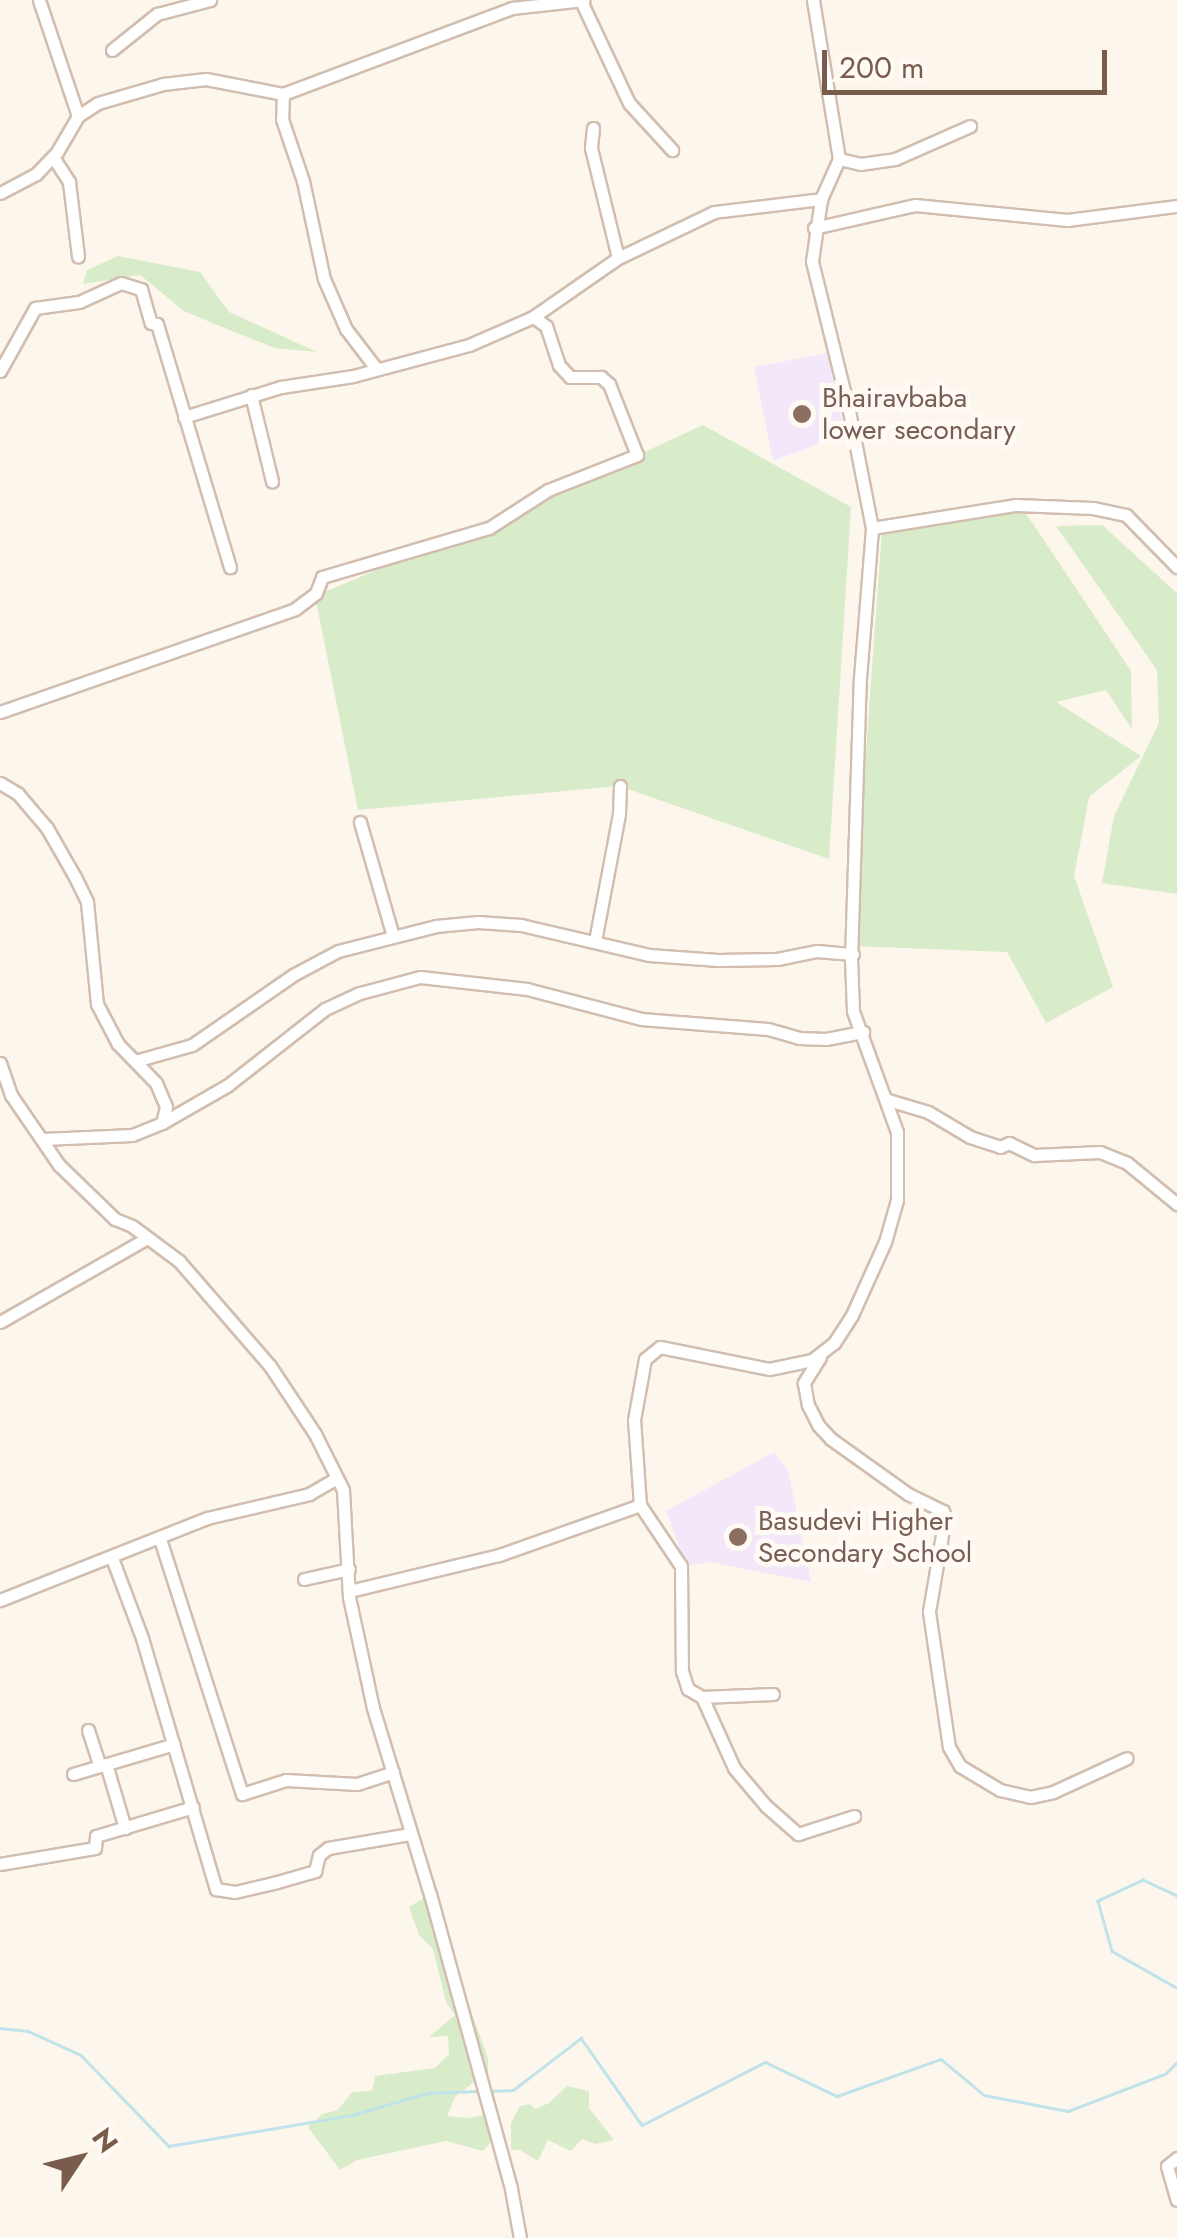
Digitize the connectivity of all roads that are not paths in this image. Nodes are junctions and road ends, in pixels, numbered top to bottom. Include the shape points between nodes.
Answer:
1 (39, 0) edge
2 (210, 0) edge
3 (583, 0) edge
4 (813, 0) edge
5 (511, 4) edge
6 (112, 50) dead end
7 (283, 94) junction
8 (78, 116) junction
9 (970, 126) dead end
10 (593, 128) dead end
11 (672, 150) dead end
12 (53, 157) junction
13 (839, 159) junction
14 (0, 193) edge
15 (820, 199) junction
16 (1177, 206) edge
17 (814, 228) junction
18 (78, 256) dead end
19 (618, 258) junction
20 (533, 318) junction
21 (376, 367) junction
22 (0, 371) edge
23 (252, 396) junction
24 (184, 417) junction
25 (272, 481) dead end
26 (872, 528) junction
27 (230, 567) dead end
28 (1177, 567) edge
29 (0, 712) edge
30 (0, 783) edge
31 (620, 786) dead end
32 (360, 822) dead end
33 (393, 936) junction
34 (596, 941) junction
35 (853, 954) junction
36 (863, 1032) junction
37 (135, 1061) junction
38 (0, 1064) edge
39 (888, 1100) junction
40 (162, 1122) junction
41 (43, 1140) junction
42 (1177, 1204) edge
43 (147, 1238) junction
44 (0, 1322) edge
45 (822, 1353) junction
46 (335, 1478) junction
47 (640, 1505) junction
48 (160, 1540) junction
49 (112, 1558) junction
50 (349, 1569) junction
51 (304, 1579) dead end
52 (349, 1591) junction
53 (0, 1600) edge
54 (773, 1694) dead end
55 (702, 1696) junction
56 (88, 1730) dead end
57 (174, 1744) junction
58 (1127, 1758) dead end
59 (103, 1765) junction
60 (392, 1772) junction
61 (73, 1774) dead end
62 (193, 1807) junction
63 (854, 1816) dead end
64 (125, 1828) junction
65 (410, 1834) junction
66 (0, 1864) edge
67 (1177, 2158) edge
68 (1177, 2200) edge
69 (520, 2238) edge

1 - 8 street
2 - 6 street via 157,14
3 - 5 street
3 - 11 street via 629,103
4 - 13 street
5 - 7 street
7 - 8 street via 206,79 163,84 98,103
7 - 21 street via 282,119 304,181 324,279 346,330
8 - 12 street
9 - 13 street via 895,159
10 - 19 street via 591,148
12 - 14 street
12 - 18 street via 70,182
13 - 15 street
15 - 17 street
15 - 19 street via 714,212
16 - 17 street via 1067,220 914,205
17 - 26 street via 816,290 850,412
19 - 20 street
20 - 21 street via 469,345
20 - 29 street via 546,326 558,365 570,377 610,384 637,455 548,490 489,528 322,577 316,593 295,609
21 - 23 street
22 - 24 street via 35,308 80,302 127,284 147,298
23 - 24 street
23 - 25 street
24 - 27 street
26 - 28 street via 1016,504 1093,508 1126,515
26 - 35 street via 860,678
30 - 37 street via 47,828 88,902 97,1004
31 - 34 street
32 - 33 street
33 - 34 street via 478,922
33 - 37 street via 358,943 292,975 192,1046
34 - 35 street via 649,956 718,960
35 - 36 street via 853,1011
36 - 39 street
36 - 40 street via 799,1038 768,1029 642,1019 527,989 420,977 325,1009 244,1074
37 - 40 street via 163,1096
38 - 41 street via 11,1095
39 - 42 street via 1000,1147 1009,1143 1034,1155 1100,1152 1127,1163
39 - 45 street via 896,1132 896,1200 852,1314
40 - 41 street via 102,1140
41 - 43 street via 86,1194
43 - 44 street
43 - 46 street via 179,1261 270,1366
45 - 47 street via 800,1366 769,1369 660,1347 646,1358 634,1420
45 - 58 street via 804,1383 818,1425 908,1494 943,1511 946,1527 929,1612 949,1746 960,1766 1000,1790 1030,1797
46 - 48 street via 308,1494 207,1518
46 - 50 street via 348,1512
47 - 52 street via 499,1555
47 - 55 street via 681,1566 682,1671 688,1689
48 - 49 street
48 - 60 street via 242,1794 286,1780 357,1784
49 - 53 street
49 - 57 street
50 - 51 street
50 - 52 street
52 - 60 street
54 - 55 street
55 - 63 street via 734,1768 798,1834
56 - 59 street
57 - 59 street
57 - 62 street
59 - 61 street
59 - 64 street
60 - 65 street
62 - 64 street
62 - 65 street via 222,1892 314,1871 328,1848
64 - 66 street via 96,1836 96,1848
65 - 69 street
67 - 68 street via 1167,2166

